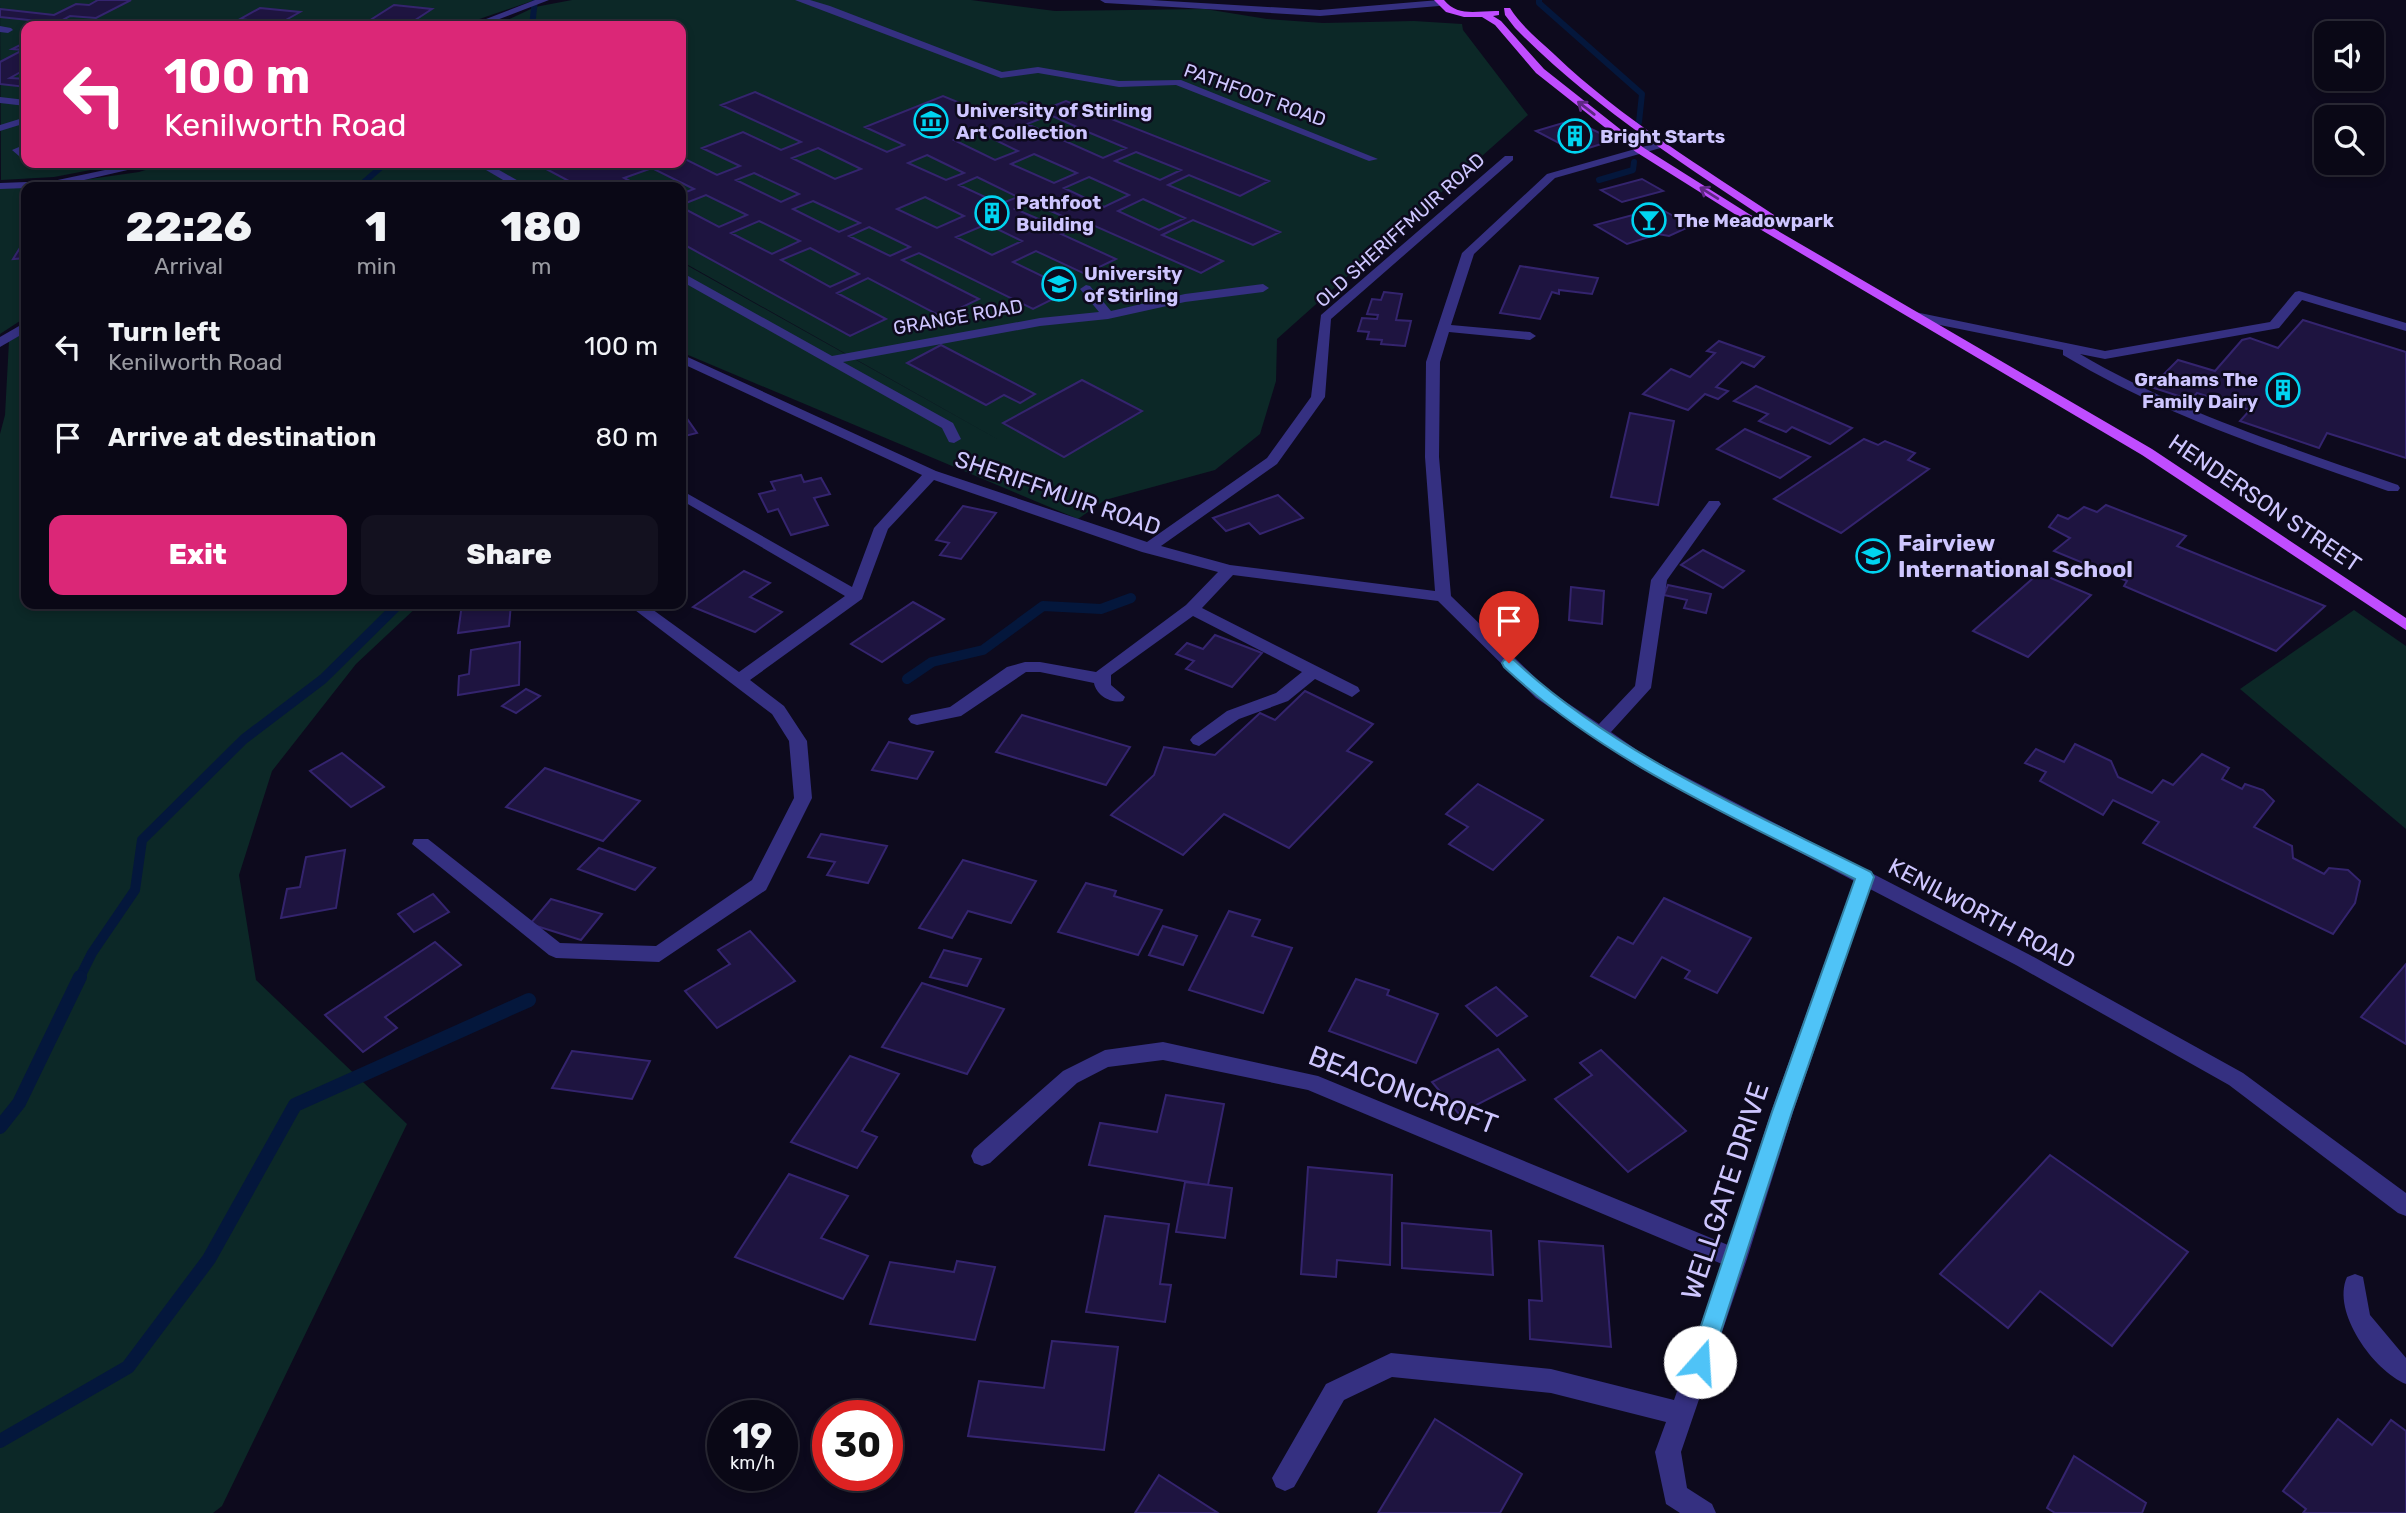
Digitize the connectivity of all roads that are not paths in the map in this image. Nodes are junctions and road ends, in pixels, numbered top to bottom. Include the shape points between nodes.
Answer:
1 (544, 0) edge
2 (800, 0) edge
3 (1105, 0) edge
4 (1439, 1) edge
5 (1508, 5) edge
6 (1485, 15) junction
7 (487, 21) edge
8 (0, 100) edge
9 (21, 103) edge
10 (21, 103) edge
11 (0, 108) edge
12 (21, 122) edge
13 (0, 128) edge
14 (1660, 145) junction
15 (1640, 150) junction
16 (1509, 158) dead end
17 (1373, 159) dead end
18 (129, 168) edge
19 (488, 168) edge
20 (63, 182) edge
21 (514, 182) edge
22 (21, 185) edge
23 (0, 186) edge
24 (686, 279) edge
25 (1263, 288) dead end
26 (1086, 289) dead end
27 (1108, 315) junction
28 (1915, 316) junction
29 (2406, 327) edge
30 (1444, 328) junction
31 (21, 329) edge
32 (1530, 337) dead end
33 (0, 343) edge
34 (2059, 346) junction
35 (686, 360) edge
36 (830, 360) junction
37 (954, 439) dead end
38 (931, 474) junction
39 (2393, 488) dead end
40 (686, 497) edge
41 (1714, 504) dead end
42 (1147, 549) junction
43 (1229, 570) junction
44 (856, 596) junction
45 (1443, 597) junction
46 (642, 609) edge
47 (1192, 609) junction
48 (2406, 625) edge
49 (1315, 671) junction
50 (1101, 679) junction
51 (739, 680) junction
52 (1352, 691) dead end
53 (1117, 697) dead end
54 (918, 719) dead end
55 (1600, 733) junction
56 (1199, 740) dead end
57 (421, 844) dead end
58 (1865, 877) junction
59 (982, 1156) dead end
60 (2406, 1206) edge
61 (1735, 1259) junction
62 (2355, 1285) dead end
63 (2406, 1372) edge
64 (1682, 1413) junction
65 (1285, 1478) dead end
66 (1703, 1513) edge

1 - 7 street
2 - 17 street, PATHFOOT ROAD via 1001,75 1038,71 1119,84 1177,82
3 - 4 street via 1320,13
4 - 6 main road via 1454,12
5 - 6 main road
5 - 14 main road, HENDERSON STREET via 1559,66
15 -> 6 main road, HENDERSON STREET via 1540,71 1498,23
8 - 9 street
10 - 11 street
12 - 13 street
14 - 15 street
14 - 28 main road, HENDERSON STREET
28 -> 15 main road, HENDERSON STREET
15 - 30 street via 1551,176 1468,253
16 - 42 street, OLD SHERIFFMUIR ROAD via 1325,318 1318,397 1272,461
18 - 20 street
19 - 21 street
22 - 23 street
24 - 36 street
25 - 27 street, GRANGE ROAD via 1185,298
26 - 27 street
27 - 36 street, GRANGE ROAD via 1041,322
28 - 34 street
28 - 48 main road, HENDERSON STREET via 2147,452
29 - 34 street via 2299,295 2274,325 2105,355
30 - 32 street
30 - 45 street via 1433,362 1432,457
31 - 33 street
34 - 39 street via 2127,387
35 - 38 street, SHERIFFMUIR ROAD
36 - 37 street via 948,426
38 - 42 street, SHERIFFMUIR ROAD
38 - 44 street via 881,528
40 - 44 street
41 - 55 street via 1659,580 1643,688
42 - 43 street, SHERIFFMUIR ROAD
43 - 45 street, SHERIFFMUIR ROAD
43 - 47 street
44 - 51 street
45 - 55 street, KENILWORTH ROAD via 1542,694
46 - 51 street
47 - 49 street
47 - 50 street via 1104,672
49 - 52 street
49 - 56 street via 1282,697 1233,715
50 - 53 street via 1103,688
50 - 54 street via 1024,667 955,712
51 - 57 street via 778,710 798,741 803,798 759,885 659,954 556,950
55 - 58 street, KENILWORTH ROAD via 1641,761
58 - 60 street, KENILWORTH ROAD via 2236,1079
58 - 61 street, WELLGATE DRIVE
59 - 61 street, BEACONCROFT via 1070,1077 1105,1059 1163,1051 1311,1082
61 - 64 street, WELLGATE DRIVE
62 - 63 street via 2359,1319 2392,1362
64 - 65 street via 1551,1381 1391,1365 1335,1392
64 - 66 street, WELLGATE DRIVE via 1668,1452 1675,1495

